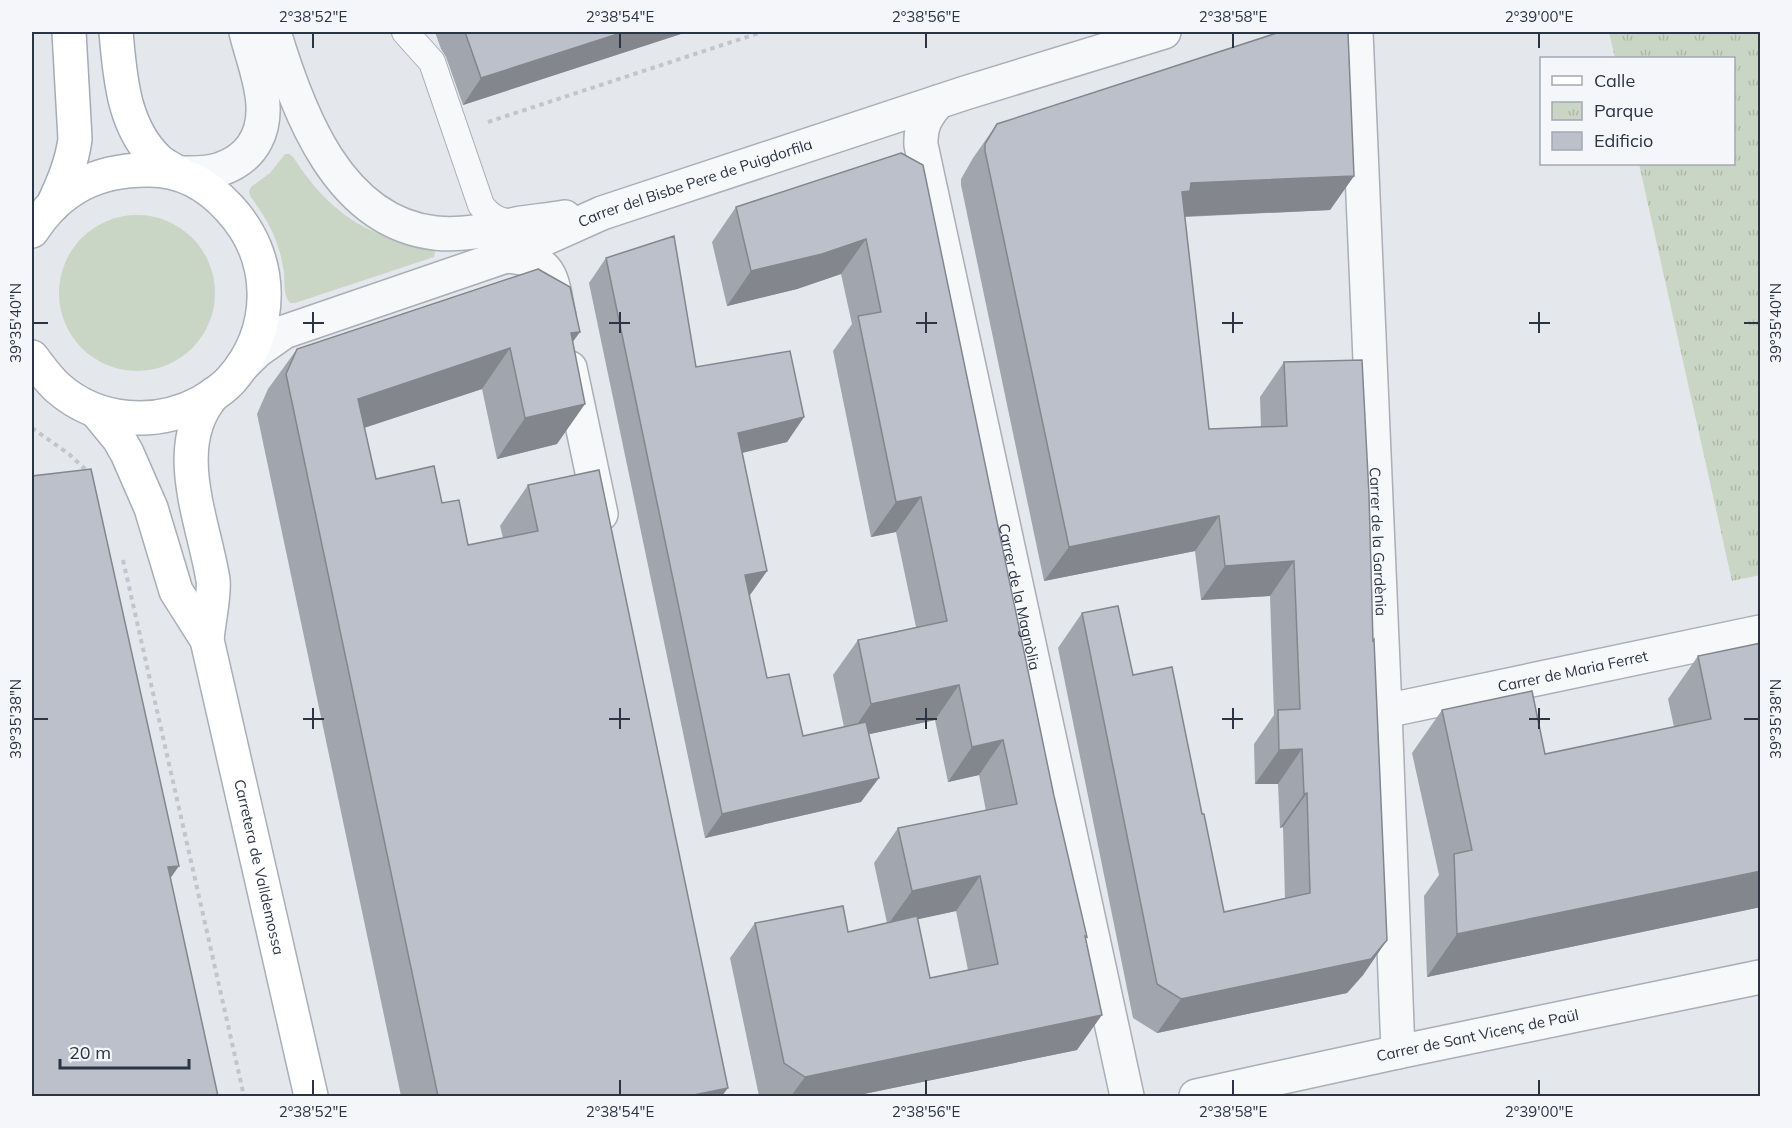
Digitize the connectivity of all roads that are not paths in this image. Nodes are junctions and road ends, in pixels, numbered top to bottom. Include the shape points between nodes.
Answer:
1 (69, 32) edge
2 (116, 32) edge
3 (246, 32) edge
4 (274, 32) edge
5 (405, 32) edge
6 (1164, 32) edge
7 (1356, 32) edge
8 (938, 102) junction
9 (179, 173) junction
10 (53, 205) junction
11 (602, 213) junction
12 (516, 224) junction
13 (32, 231) edge
14 (506, 256) junction
15 (32, 357) edge
16 (242, 366) junction
17 (45, 382) edge
18 (214, 394) junction
19 (96, 411) junction
20 (608, 548) edge
21 (1761, 632) edge
22 (207, 640) junction
23 (1385, 711) junction
24 (1761, 977) edge
25 (1398, 1052) junction
26 (311, 1096) edge
27 (1127, 1096) edge
28 (1196, 1096) edge

1 - 10 main road via 75,139 68,172
2 - 9 main road via 120,79 133,123 161,162
3 - 9 street via 263,103 258,140 220,170
4 - 12 street via 289,78 321,149 348,187 377,213 416,230 435,233 477,233
5 - 12 lane via 432,62 481,205 488,215
6 - 8 street, Carrer del Bisbe Pere de Puigdorfila
7 - 23 street, Carrer de la Gardènia
8 - 11 street, Carrer del Bisbe Pere de Puigdorfila
8 - 27 street, Carrer de la Magnòlia via 923,123 921,145
9 - 10 main road via 111,173 71,189
9 - 16 main road via 223,201 257,250 265,290 263,309 260,327
10 - 13 main road
11 - 12 street
11 - 14 street, Carrer del Bisbe Pere de Puigdorfila
14 - 16 street, Carrer del Bisbe Pere de Puigdorfila via 284,332
14 - 20 street via 536,262 545,267 551,280
15 - 17 main road via 46,376
16 - 18 main road
17 - 19 main road
18 - 19 main road via 178,413 159,417 116,417
18 - 22 main road, Carretera de Valldemossa via 197,422 192,455 195,503 214,583
19 - 22 main road, Carretera de Valldemossa via 127,453 151,508 176,591
21 - 23 street, Carrer de Maria Ferret
22 - 26 main road, Carretera de Valldemossa
23 - 25 street, Carrer de la Gardènia
24 - 25 street, Carrer de Sant Vicenç de Paül
25 - 28 street, Carrer de Sant Vicenç de Paül

